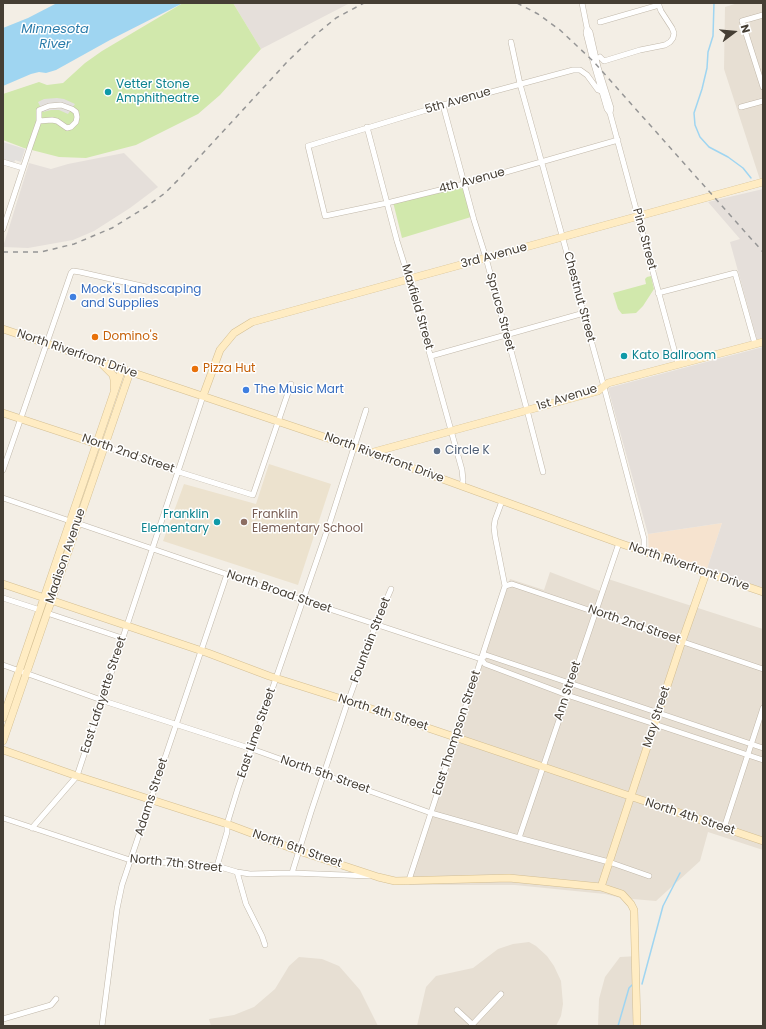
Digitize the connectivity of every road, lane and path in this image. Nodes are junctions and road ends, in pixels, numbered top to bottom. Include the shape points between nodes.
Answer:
1 (582, 3) edge
2 (659, 4) edge
3 (763, 15) edge
4 (600, 22) dead end
5 (587, 28) junction
6 (511, 42) dead end
7 (600, 57) dead end
8 (520, 84) junction
9 (763, 86) edge
10 (601, 91) junction
11 (763, 100) edge
12 (443, 105) junction
13 (741, 107) dead end
14 (610, 113) junction
15 (39, 122) junction
16 (367, 127) junction
17 (618, 140) junction
18 (3, 162) edge
19 (542, 162) junction
20 (23, 168) junction
21 (763, 182) edge
22 (464, 184) junction
23 (387, 203) junction
24 (325, 216) joint
25 (638, 216) junction
26 (3, 229) edge
27 (563, 238) junction
28 (486, 258) junction
29 (409, 279) junction
30 (146, 287) dead end
31 (658, 293) junction
32 (584, 313) junction
33 (3, 329) edge
34 (506, 334) junction
35 (763, 342) edge
36 (46, 344) junction
37 (755, 344) junction
38 (431, 356) junction
39 (97, 361) junction
40 (678, 364) junction
41 (122, 369) junction
42 (130, 372) junction
43 (291, 384) dead end
44 (604, 387) junction
45 (113, 395) junction
46 (203, 396) junction
47 (366, 410) dead end
48 (527, 410) junction
49 (3, 413) edge
50 (21, 419) junction
51 (278, 421) junction
52 (451, 431) junction
53 (96, 443) junction
54 (104, 446) junction
55 (354, 447) junction
56 (370, 453) junction
57 (3, 470) edge
58 (179, 472) junction
59 (543, 472) dead end
60 (462, 486) junction
61 (3, 498) edge
62 (502, 501) junction
63 (74, 522) junction
64 (619, 544) junction
65 (153, 548) junction
66 (644, 552) junction
67 (706, 573) junction
68 (227, 574) junction
69 (3, 584) edge
70 (505, 586) junction
71 (391, 588) dead end
72 (763, 592) edge
73 (3, 598) edge
74 (44, 598) junction
75 (52, 601) junction
76 (302, 601) junction
77 (44, 612) junction
78 (595, 612) junction
79 (376, 624) junction
80 (126, 626) junction
81 (122, 638) junction
82 (682, 641) junction
83 (202, 651) junction
84 (481, 659) junction
85 (3, 666) edge
86 (763, 669) edge
87 (23, 672) junction
88 (276, 678) junction
89 (571, 684) junction
90 (567, 695) junction
91 (102, 700) junction
92 (348, 701) junction
93 (763, 708) edge
94 (658, 713) junction
95 (3, 718) edge
96 (176, 724) junction
97 (654, 724) junction
98 (455, 737) junction
99 (3, 741) edge
100 (751, 744) junction
101 (763, 748) edge
102 (252, 749) junction
103 (3, 750) edge
104 (748, 755) junction
105 (763, 760) edge
106 (542, 767) junction
107 (324, 774) junction
108 (77, 776) junction
109 (631, 797) junction
110 (151, 799) junction
111 (431, 812) junction
112 (3, 818) edge
113 (227, 824) junction
114 (32, 828) junction
115 (724, 828) junction
116 (519, 838) junction
117 (763, 841) edge
118 (299, 851) junction
119 (130, 860) junction
120 (609, 862) junction
121 (217, 866) junction
122 (237, 872) junction
123 (292, 873) junction
124 (649, 876) dead end
125 (378, 877) junction
126 (409, 880) junction
127 (601, 887) junction
128 (265, 946) dead end
129 (501, 994) dead end
130 (56, 999) dead end
131 (457, 1010) dead end
132 (3, 1018) edge
133 (471, 1025) edge
134 (102, 1026) edge
135 (637, 1026) edge

1 - 5 street, Pine Street
2 - 4 street
2 - 7 street via 674,33 670,42 604,61
3 - 9 street via 742,21
5 - 10 street, Pine Street via 586,33
5 - 14 street, Pine Street
6 - 8 street, Chestnut Street
8 - 10 street, 5th Avenue via 580,70
8 - 12 street, 5th Avenue
8 - 19 street, Chestnut Street
10 - 14 street, Pine Street
11 - 13 street
12 - 16 street, 5th Avenue
12 - 22 street, Spruce Street
14 - 17 street, Pine Street
15 - 15 street via 52,120 66,128 71,127 76,122 76,112 61,105 54,105 39,110
15 - 20 street
16 - 23 street, Maxfield Street
16 - 24 street, 5th Avenue via 308,146
17 - 19 street, 4th Avenue
17 - 25 street, Pine Street
18 - 20 street
19 - 22 street, 4th Avenue
19 - 27 street, Chestnut Street
20 - 26 street
21 - 25 street, 3rd Avenue
22 - 23 street, 4th Avenue
22 - 28 street, Spruce Street
23 - 24 street, 4th Avenue
23 - 29 street, Maxfield Street
25 - 27 street, 3rd Avenue
25 - 31 street, Pine Street
27 - 28 street, 3rd Avenue
27 - 32 street, Chestnut Street
28 - 29 street, 3rd Avenue
28 - 34 street, Spruce Street
29 - 38 street, Maxfield Street
29 - 46 street, 3rd Avenue via 245,325 229,337 220,350
30 - 36 street via 73,271 69,276
31 - 37 street via 735,273
31 - 40 street, Pine Street
32 - 34 street
32 - 44 street, Chestnut Street
33 - 36 street, North Riverfront Drive
34 - 38 street
34 - 48 street, Spruce Street
35 - 37 street, 1st Avenue
36 - 39 street, North Riverfront Drive
36 - 50 street
37 - 40 street, 1st Avenue
38 - 52 street, Maxfield Street
39 - 41 street, North Riverfront Drive
39 - 45 street via 114,376
40 - 44 street, 1st Avenue via 608,383
41 - 42 street, North Riverfront Drive
41 - 45 street, Madison Avenue
42 - 46 street, North Riverfront Drive
42 - 54 street, Madison Avenue
43 - 51 street
44 - 48 street, 1st Avenue via 598,391
44 - 66 street, Chestnut Street via 644,539
45 - 53 street, Madison Avenue
46 - 51 street, North Riverfront Drive
46 - 58 street, East Lafayette Street
47 - 55 street, East Lime Street
48 - 52 street, 1st Avenue
48 - 59 street, Spruce Street
49 - 50 street, North 2nd Street
50 - 53 street, North 2nd Street
50 - 57 street
51 - 55 street, North Riverfront Drive
51 - 58 street, North 2nd Street via 253,495
52 - 56 street, 1st Avenue
52 - 60 street, Maxfield Street via 462,470
53 - 54 street, North 2nd Street
53 - 63 street, Madison Avenue
54 - 58 street, North 2nd Street
54 - 63 street, Madison Avenue
55 - 56 street, North Riverfront Drive
55 - 76 street, East Lime Street
56 - 60 street, North Riverfront Drive
58 - 65 street, East Lafayette Street
60 - 62 street, North Riverfront Drive
61 - 63 street, North Broad Street
62 - 64 street, North Riverfront Drive
62 - 70 street via 494,527
63 - 65 street, North Broad Street
63 - 74 street, Madison Avenue
63 - 75 street, Madison Avenue
64 - 66 street, North Riverfront Drive
64 - 78 street, Ann Street
65 - 68 street, North Broad Street
65 - 80 street, East Lafayette Street
66 - 67 street, North Riverfront Drive
67 - 72 street, North Riverfront Drive
67 - 82 street, May Street
68 - 76 street, North Broad Street
68 - 83 street, Adams Street
69 - 74 street, North 4th Street
70 - 78 street, North 2nd Street via 512,584
70 - 84 street, East Thompson Street
71 - 79 street, Fountain Street
73 - 77 street
74 - 75 street, North 4th Street
74 - 77 street, Madison Avenue
75 - 77 street, Madison Avenue
75 - 80 street, North 4th Street
76 - 79 street, North Broad Street
76 - 88 street, East Lime Street
77 - 81 street
77 - 87 street, Madison Avenue
78 - 82 street, North 2nd Street
78 - 89 street, Ann Street
79 - 84 street, North Broad Street
79 - 92 street, Fountain Street
80 - 81 street, East Lafayette Street
80 - 83 street, North 4th Street
81 - 91 street, East Lafayette Street
82 - 86 street, North 2nd Street
82 - 94 street, May Street
83 - 88 street, North 4th Street
83 - 96 street, Adams Street
84 - 89 street, North Broad Street via 486,655
84 - 90 street, North Broad Street via 485,664
84 - 98 street, East Thompson Street
85 - 87 street, North 5th Street
87 - 91 street, North 5th Street
87 - 95 street, Madison Avenue
87 - 99 street, Madison Avenue
88 - 92 street, North 4th Street
88 - 102 street, East Lime Street
89 - 90 street, Ann Street
89 - 94 street, North Broad Street
90 - 97 street, North Broad Street
90 - 106 street, Ann Street
91 - 96 street, North 5th Street
91 - 108 street, East Lafayette Street
92 - 98 street, North 4th Street
92 - 107 street, Fountain Street
93 - 100 street
94 - 97 street, May Street
94 - 100 street, North Broad Street
96 - 102 street, North 5th Street
96 - 110 street, Adams Street
97 - 104 street, North Broad Street
97 - 109 street, May Street
98 - 106 street, North 4th Street
98 - 111 street, East Thompson Street
100 - 101 street, North Broad Street
100 - 104 street
102 - 107 street, North 5th Street
102 - 113 street, East Lime Street
103 - 108 street, North 6th Street
104 - 105 street, North Broad Street
104 - 115 street
106 - 109 street, North 4th Street
106 - 116 street, Ann Street
107 - 111 street, North 5th Street
107 - 118 street, Fountain Street
108 - 110 street, North 6th Street
108 - 114 street, East Lafayette Street
109 - 115 street, North 4th Street
109 - 120 street, May Street
110 - 113 street, North 6th Street
110 - 119 street, Adams Street
111 - 116 street, North 5th Street
111 - 126 street, East Thompson Street
112 - 114 street, North 7th Street
113 - 118 street, North 6th Street
113 - 121 street, East Lime Street via 228,832
114 - 119 street, North 7th Street
115 - 117 street, North 4th Street
116 - 120 street, North 5th Street
118 - 123 street, Fountain Street
118 - 125 street, North 6th Street
119 - 121 street, North 7th Street
119 - 134 street, Adams Street via 116,909
120 - 124 street, North 5th Street
120 - 127 street, May Street
121 - 122 street, North 7th Street
122 - 123 street, North 7th Street
122 - 128 street via 246,904
123 - 125 street, North 7th Street
125 - 126 street, North 6th Street via 395,881
126 - 127 street, North 6th Street via 509,878
127 - 135 street, North 6th Street via 622,894 634,910
129 - 133 street
130 - 132 street via 51,1005
131 - 133 street

